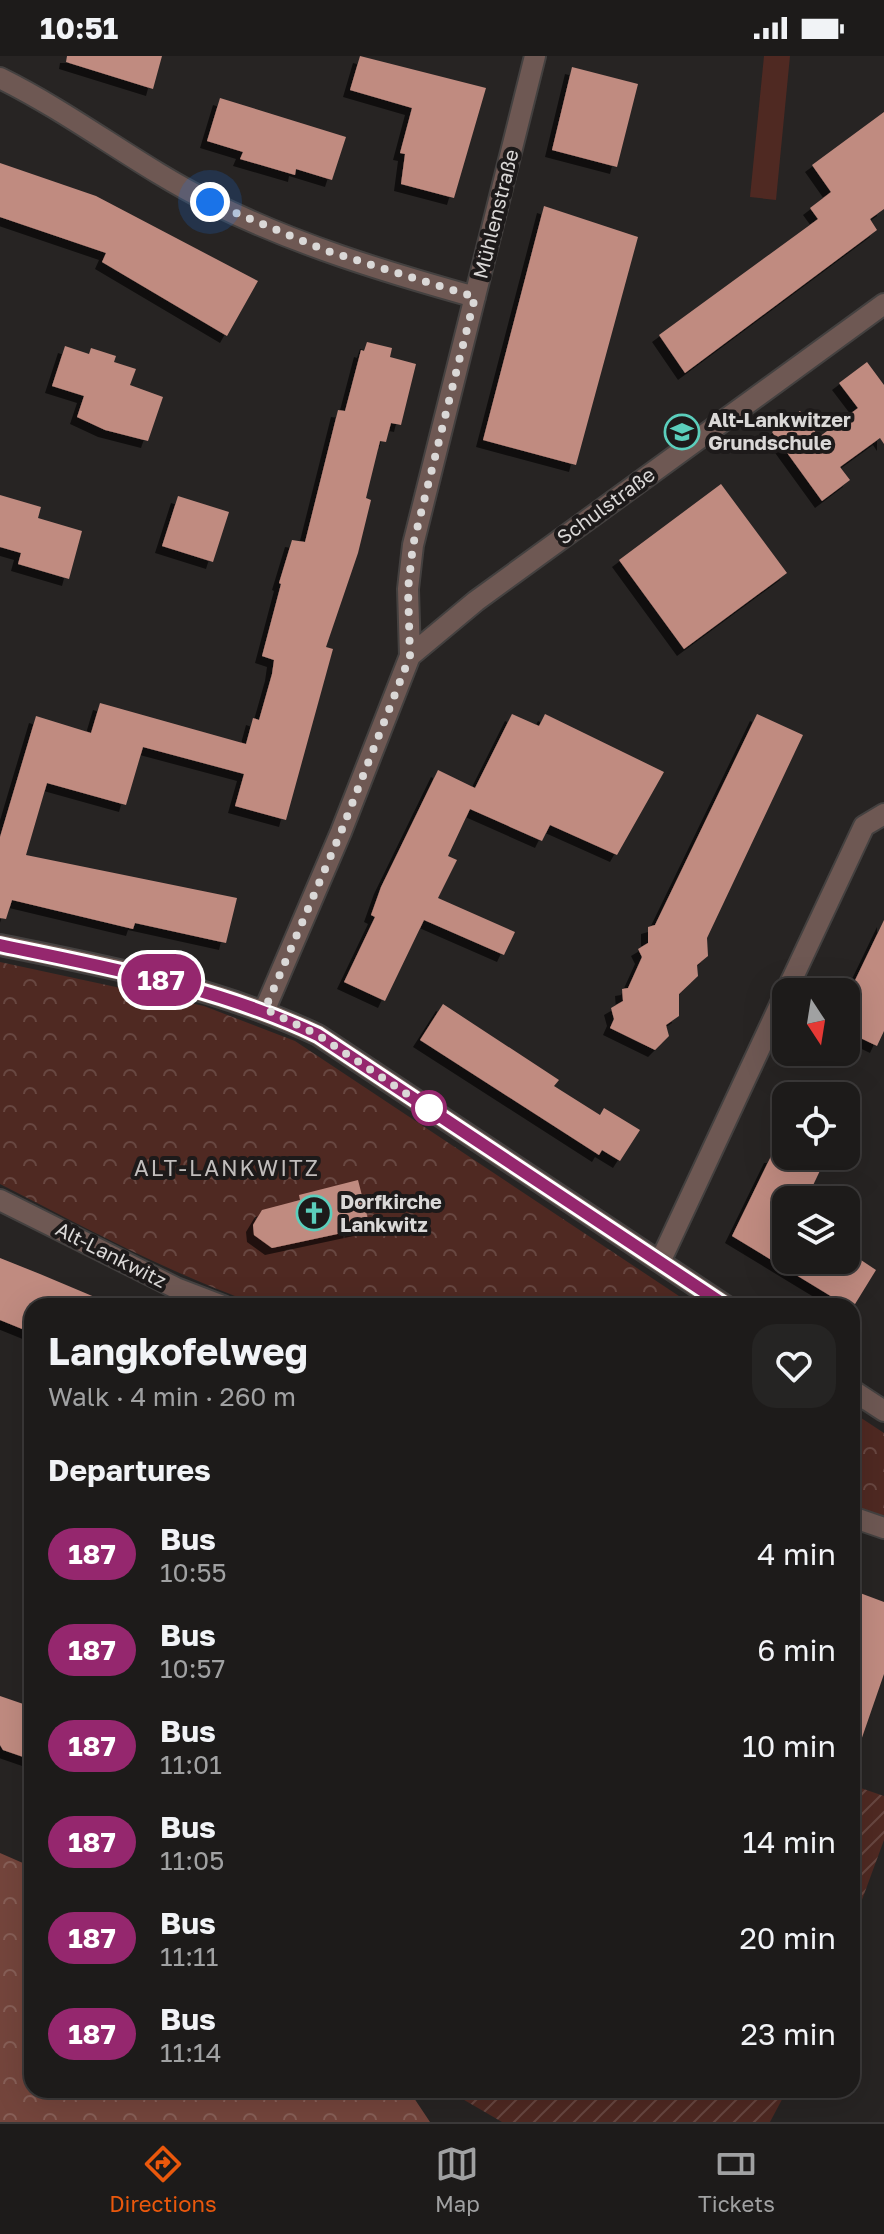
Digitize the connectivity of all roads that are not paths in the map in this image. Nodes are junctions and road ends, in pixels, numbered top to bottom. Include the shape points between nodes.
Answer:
1 (535, 56) edge
2 (0, 78) edge
3 (475, 297) junction
4 (884, 304) edge
5 (410, 656) junction
6 (884, 814) edge
7 (0, 945) edge
8 (793, 978) edge
9 (265, 1009) junction
10 (772, 1022) edge
11 (0, 1200) edge
12 (660, 1262) junction
13 (202, 1298) edge
14 (714, 1298) edge
15 (860, 1395) edge
16 (884, 1411) edge
17 (860, 1520) edge
18 (884, 1528) edge

1 - 3 street, Mühlenstraße
2 - 3 street via 210,202 327,251
3 - 5 street, Mühlenstraße via 413,545
4 - 5 street, Schulstraße via 476,601
5 - 9 street, Mühlenstraße
6 - 8 street via 864,826
7 - 9 street via 196,988
9 - 12 street via 325,1039
10 - 12 street
11 - 13 street, Alt-Lankwitz
12 - 14 street
15 - 16 street
17 - 18 street

